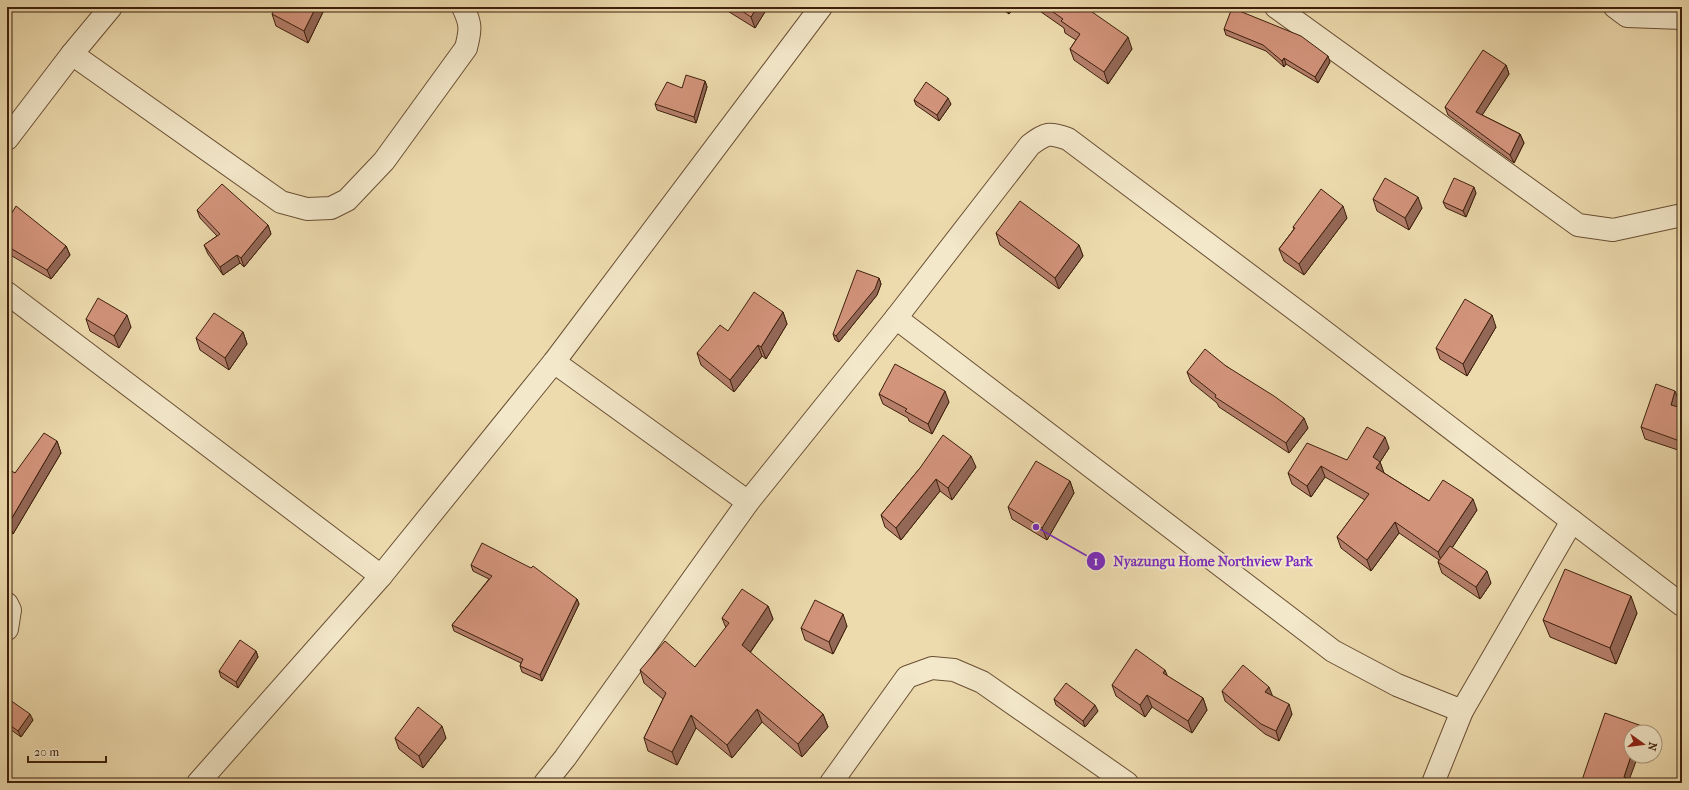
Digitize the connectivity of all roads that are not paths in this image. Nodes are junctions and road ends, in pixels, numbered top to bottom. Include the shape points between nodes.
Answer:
1 (111, 7) edge
2 (463, 7) edge
3 (821, 7) edge
4 (1276, 7) edge
5 (1615, 7) edge
6 (1682, 18) edge
7 (72, 54) junction
8 (7, 138) edge
9 (1682, 215) edge
10 (7, 293) edge
11 (896, 318) junction
12 (554, 362) junction
13 (748, 502) junction
14 (1572, 521) junction
15 (381, 576) junction
16 (7, 604) edge
17 (1682, 605) edge
18 (7, 629) edge
19 (1462, 712) junction
20 (198, 783) edge
21 (545, 783) edge
22 (831, 783) edge
23 (1127, 783) edge
24 (1433, 783) edge

1 - 7 street
2 - 7 street via 471,32 466,48 384,161 347,200 331,208 307,209 281,202
3 - 12 street
4 - 9 street via 1578,225 1613,230
5 - 6 street via 1627,16
7 - 8 street
10 - 15 street
11 - 13 street
11 - 14 street via 1030,145 1043,135 1054,134 1068,139
11 - 19 street via 1333,651 1397,685
12 - 13 street
12 - 15 street
13 - 21 street
14 - 17 street
14 - 19 street
15 - 20 street
16 - 18 street via 10,610
19 - 24 street
22 - 23 street via 907,677 932,668 954,670 982,682

